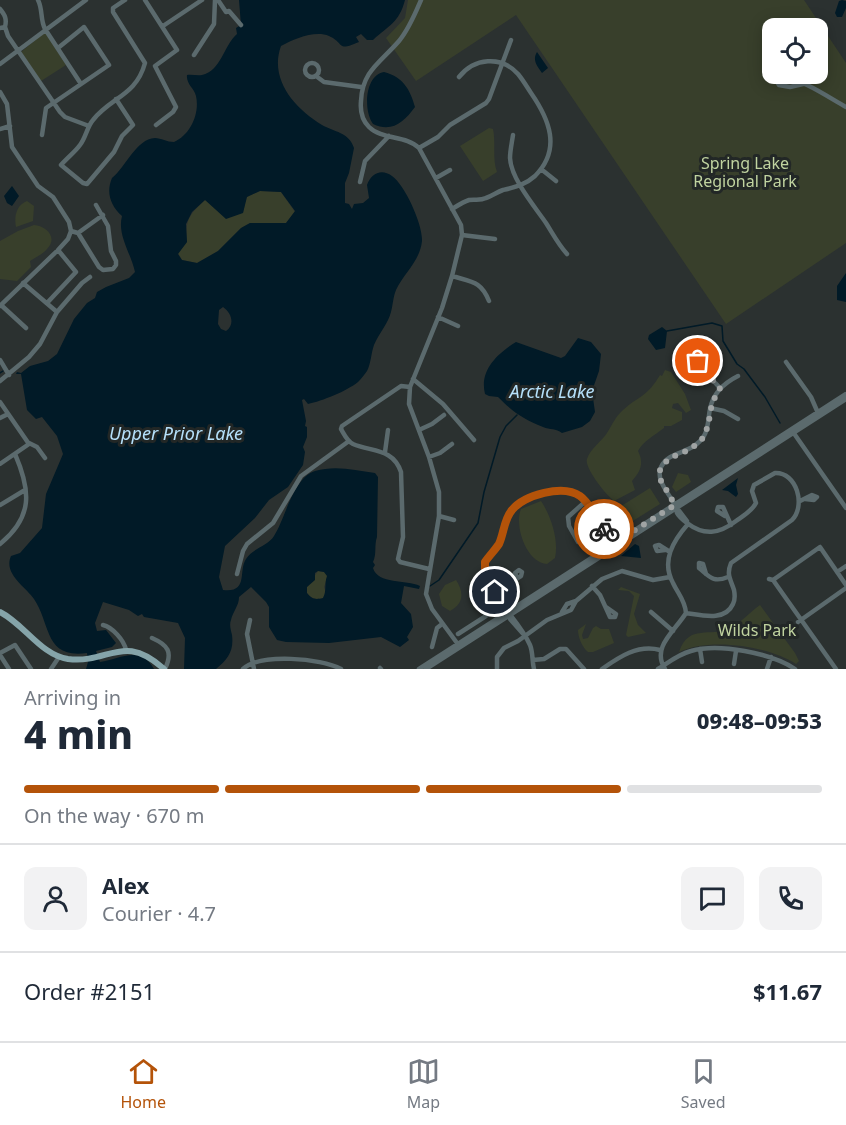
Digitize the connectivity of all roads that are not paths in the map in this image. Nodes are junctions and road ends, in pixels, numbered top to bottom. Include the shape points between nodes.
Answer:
1 (38, 0) edge
2 (86, 0) edge
3 (125, 0) edge
4 (145, 0) edge
5 (202, 0) edge
6 (216, 0) edge
7 (421, 0) edge
8 (79, 2) edge
9 (0, 9) edge
10 (241, 25) dead end
11 (163, 26) junction
12 (2, 28) edge
13 (45, 29) junction
14 (511, 40) dead end
15 (57, 48) junction
16 (18, 50) junction
17 (194, 55) dead end
18 (502, 63) junction
19 (0, 64) edge
20 (316, 76) dead end
21 (459, 77) dead end
22 (81, 84) junction
23 (803, 84) junction
24 (361, 87) junction
25 (0, 92) edge
26 (116, 99) junction
27 (53, 102) junction
28 (846, 107) edge
29 (156, 125) dead end
30 (9, 126) junction
31 (89, 126) junction
32 (0, 129) edge
33 (42, 135) dead end
34 (513, 135) dead end
35 (389, 136) junction
36 (419, 148) junction
37 (541, 169) junction
38 (450, 170) dead end
39 (436, 178) junction
40 (556, 181) dead end
41 (360, 182) dead end
42 (521, 186) junction
43 (96, 204) dead end
44 (452, 209) junction
45 (103, 215) junction
46 (71, 231) junction
47 (78, 233) junction
48 (462, 235) junction
49 (495, 238) dead end
50 (58, 250) junction
51 (567, 254) dead end
52 (452, 276) junction
53 (90, 277) dead end
54 (23, 283) junction
55 (489, 301) dead end
56 (47, 303) junction
57 (1, 306) edge
58 (57, 312) junction
59 (438, 317) junction
60 (458, 326) dead end
61 (26, 328) dead end
62 (0, 360) edge
63 (698, 361) dead end
64 (786, 362) dead end
65 (9, 375) junction
66 (738, 376) dead end
67 (413, 379) junction
68 (0, 381) edge
69 (410, 387) junction
70 (720, 388) junction
71 (846, 394) edge
72 (846, 399) edge
73 (0, 402) edge
74 (710, 408) junction
75 (818, 413) junction
76 (8, 414) junction
77 (444, 415) dead end
78 (0, 418) edge
79 (738, 419) dead end
80 (803, 428) junction
81 (388, 430) dead end
82 (419, 430) junction
83 (793, 432) junction
84 (474, 440) dead end
85 (349, 441) junction
86 (29, 444) junction
87 (452, 444) dead end
88 (802, 444) junction
89 (385, 452) junction
90 (15, 454) junction
91 (429, 457) junction
92 (45, 458) dead end
93 (0, 464) edge
94 (25, 490) junction
95 (586, 501) junction
96 (0, 505) edge
97 (676, 506) junction
98 (846, 508) edge
99 (439, 516) junction
100 (725, 516) dead end
101 (454, 520) dead end
102 (688, 524) junction
103 (731, 525) junction
104 (578, 542) dead end
105 (0, 544) edge
106 (613, 544) junction
107 (846, 566) edge
108 (429, 569) junction
109 (837, 572) junction
110 (237, 574) dead end
111 (706, 574) dead end
112 (670, 576) junction
113 (728, 577) junction
114 (517, 578) dead end
115 (592, 586) junction
116 (846, 587) edge
117 (495, 592) junction
118 (498, 598) junction
119 (606, 608) dead end
120 (0, 612) edge
121 (651, 612) dead end
122 (509, 613) junction
123 (686, 613) junction
124 (250, 620) dead end
125 (799, 621) junction
126 (442, 624) junction
127 (103, 625) dead end
128 (673, 631) junction
129 (448, 633) junction
130 (458, 634) dead end
131 (525, 636) junction
132 (152, 638) dead end
133 (457, 644) junction
134 (432, 647) dead end
135 (451, 648) junction
136 (700, 649) junction
137 (126, 650) junction
138 (660, 650) junction
139 (736, 651) junction
140 (0, 654) edge
141 (59, 657) junction
142 (771, 657) junction
143 (532, 660) junction
144 (252, 662) junction
145 (702, 662) dead end
146 (434, 664) junction
147 (734, 664) dead end
148 (662, 668) edge
149 (9, 669) edge
150 (31, 669) edge
151 (51, 669) edge
152 (164, 669) edge
153 (243, 669) edge
154 (254, 669) edge
155 (341, 669) edge
156 (419, 669) edge
157 (426, 669) edge
158 (497, 669) edge
159 (534, 669) edge
160 (584, 669) edge
161 (602, 669) edge
162 (767, 669) edge
163 (795, 669) edge
164 (836, 669) edge

1 - 13 street
2 - 8 street
3 - 26 street via 113,12 145,63 135,85
4 - 11 street
5 - 11 street
6 - 10 street
6 - 17 street via 214,24
7 - 24 street via 409,27
8 - 13 street
9 - 12 street via 6,18
11 - 29 street via 177,50 155,66 176,107
12 - 16 street
13 - 15 street
13 - 16 street
14 - 18 street
15 - 22 street
15 - 22 street via 84,27 109,65
16 - 19 street
16 - 27 street
18 - 21 street via 479,62
18 - 36 street via 486,103
18 - 37 street via 518,74 549,125 549,153
20 - 24 street via 324,82
22 - 27 street
23 - 23 street via 784,77 777,82 782,87
23 - 28 street
24 - 35 street via 362,118 371,129
25 - 30 street via 7,104
26 - 31 street
26 - 31 street via 133,125 87,184 60,165 81,144
27 - 31 street via 65,117
27 - 33 street via 44,114
30 - 32 street
30 - 46 street via 12,147 38,186 53,197
34 - 42 street via 510,158
35 - 36 street
35 - 41 street via 365,161
36 - 39 street
37 - 40 street
37 - 42 street
38 - 39 street
39 - 44 street
42 - 44 street via 479,201 469,200
42 - 51 street
43 - 45 street
44 - 48 street
45 - 47 street
45 - 47 street via 116,261 113,269 101,272
46 - 47 street
46 - 50 street
48 - 49 street
48 - 52 street
50 - 54 street
50 - 56 street via 76,272
52 - 55 street via 478,284
52 - 59 street
53 - 58 street
54 - 56 street
54 - 57 street
56 - 58 street
57 - 61 street
58 - 65 street via 40,344
59 - 60 street
59 - 67 street
62 - 65 street
63 - 70 street
64 - 75 street
65 - 68 street
66 - 70 street
67 - 69 street
67 - 84 street via 443,404
69 - 82 street via 409,404
69 - 85 street via 401,386 342,426
70 - 74 street
71 - 75 street
72 - 80 street
73 - 76 street
74 - 79 street
74 - 97 street via 703,438 691,449 668,459 660,470 660,479
75 - 83 street
76 - 78 street
76 - 86 street
77 - 82 street
80 - 83 street
80 - 88 street via 799,434
81 - 89 street
82 - 91 street
83 - 88 street
83 - 97 street
85 - 89 street
85 - 110 street via 301,476 273,523 247,544
86 - 90 street
86 - 92 street via 37,447
87 - 91 street
88 - 98 street
89 - 108 street via 400,472 403,537 398,559
90 - 93 street
90 - 94 street via 23,471
91 - 99 street via 439,492
94 - 96 street
94 - 105 street via 25,515
95 - 104 street via 568,517
95 - 106 street
95 - 117 street via 564,492 533,495 516,505 506,520 498,547 485,562 485,572
97 - 102 street via 677,513
97 - 106 street
97 - 122 street
99 - 101 street
99 - 108 street
100 - 103 street
102 - 103 street via 710,533
102 - 112 street via 667,551
103 - 113 street via 755,506 753,485 779,472 789,477 802,500 799,510 792,520 733,561
106 - 122 street
107 - 109 street
108 - 126 street via 426,594
109 - 116 street
109 - 125 street via 821,545 771,579
111 - 113 street via 715,580
112 - 115 street via 653,580 622,571
112 - 123 street
113 - 123 street via 735,595 727,612 716,616
114 - 117 street
115 - 119 street
115 - 131 street via 571,609
116 - 125 street
117 - 118 street
118 - 122 street
118 - 130 street via 491,611
120 - 141 main road
121 - 128 street
122 - 131 street
122 - 133 street
122 - 146 street
123 - 128 street
124 - 144 street via 247,634
125 - 164 street
126 - 129 street
126 - 134 street
127 - 137 street via 109,626
128 - 138 street
129 - 133 street
129 - 135 street
131 - 143 street via 532,649
131 - 158 street via 500,651
132 - 152 street via 168,650
133 - 135 street
133 - 146 street
135 - 156 street
136 - 139 street
136 - 145 street
136 - 148 street via 681,655
137 - 141 main road via 82,658
137 - 152 main road via 148,656
138 - 148 street
138 - 161 street via 634,651
139 - 142 street
139 - 147 street
140 - 149 street
140 - 150 street via 15,645
141 - 151 street
142 - 162 street
142 - 163 street
143 - 159 street
143 - 160 street via 566,649
144 - 153 street
144 - 154 street
144 - 155 street via 323,662
146 - 157 street

